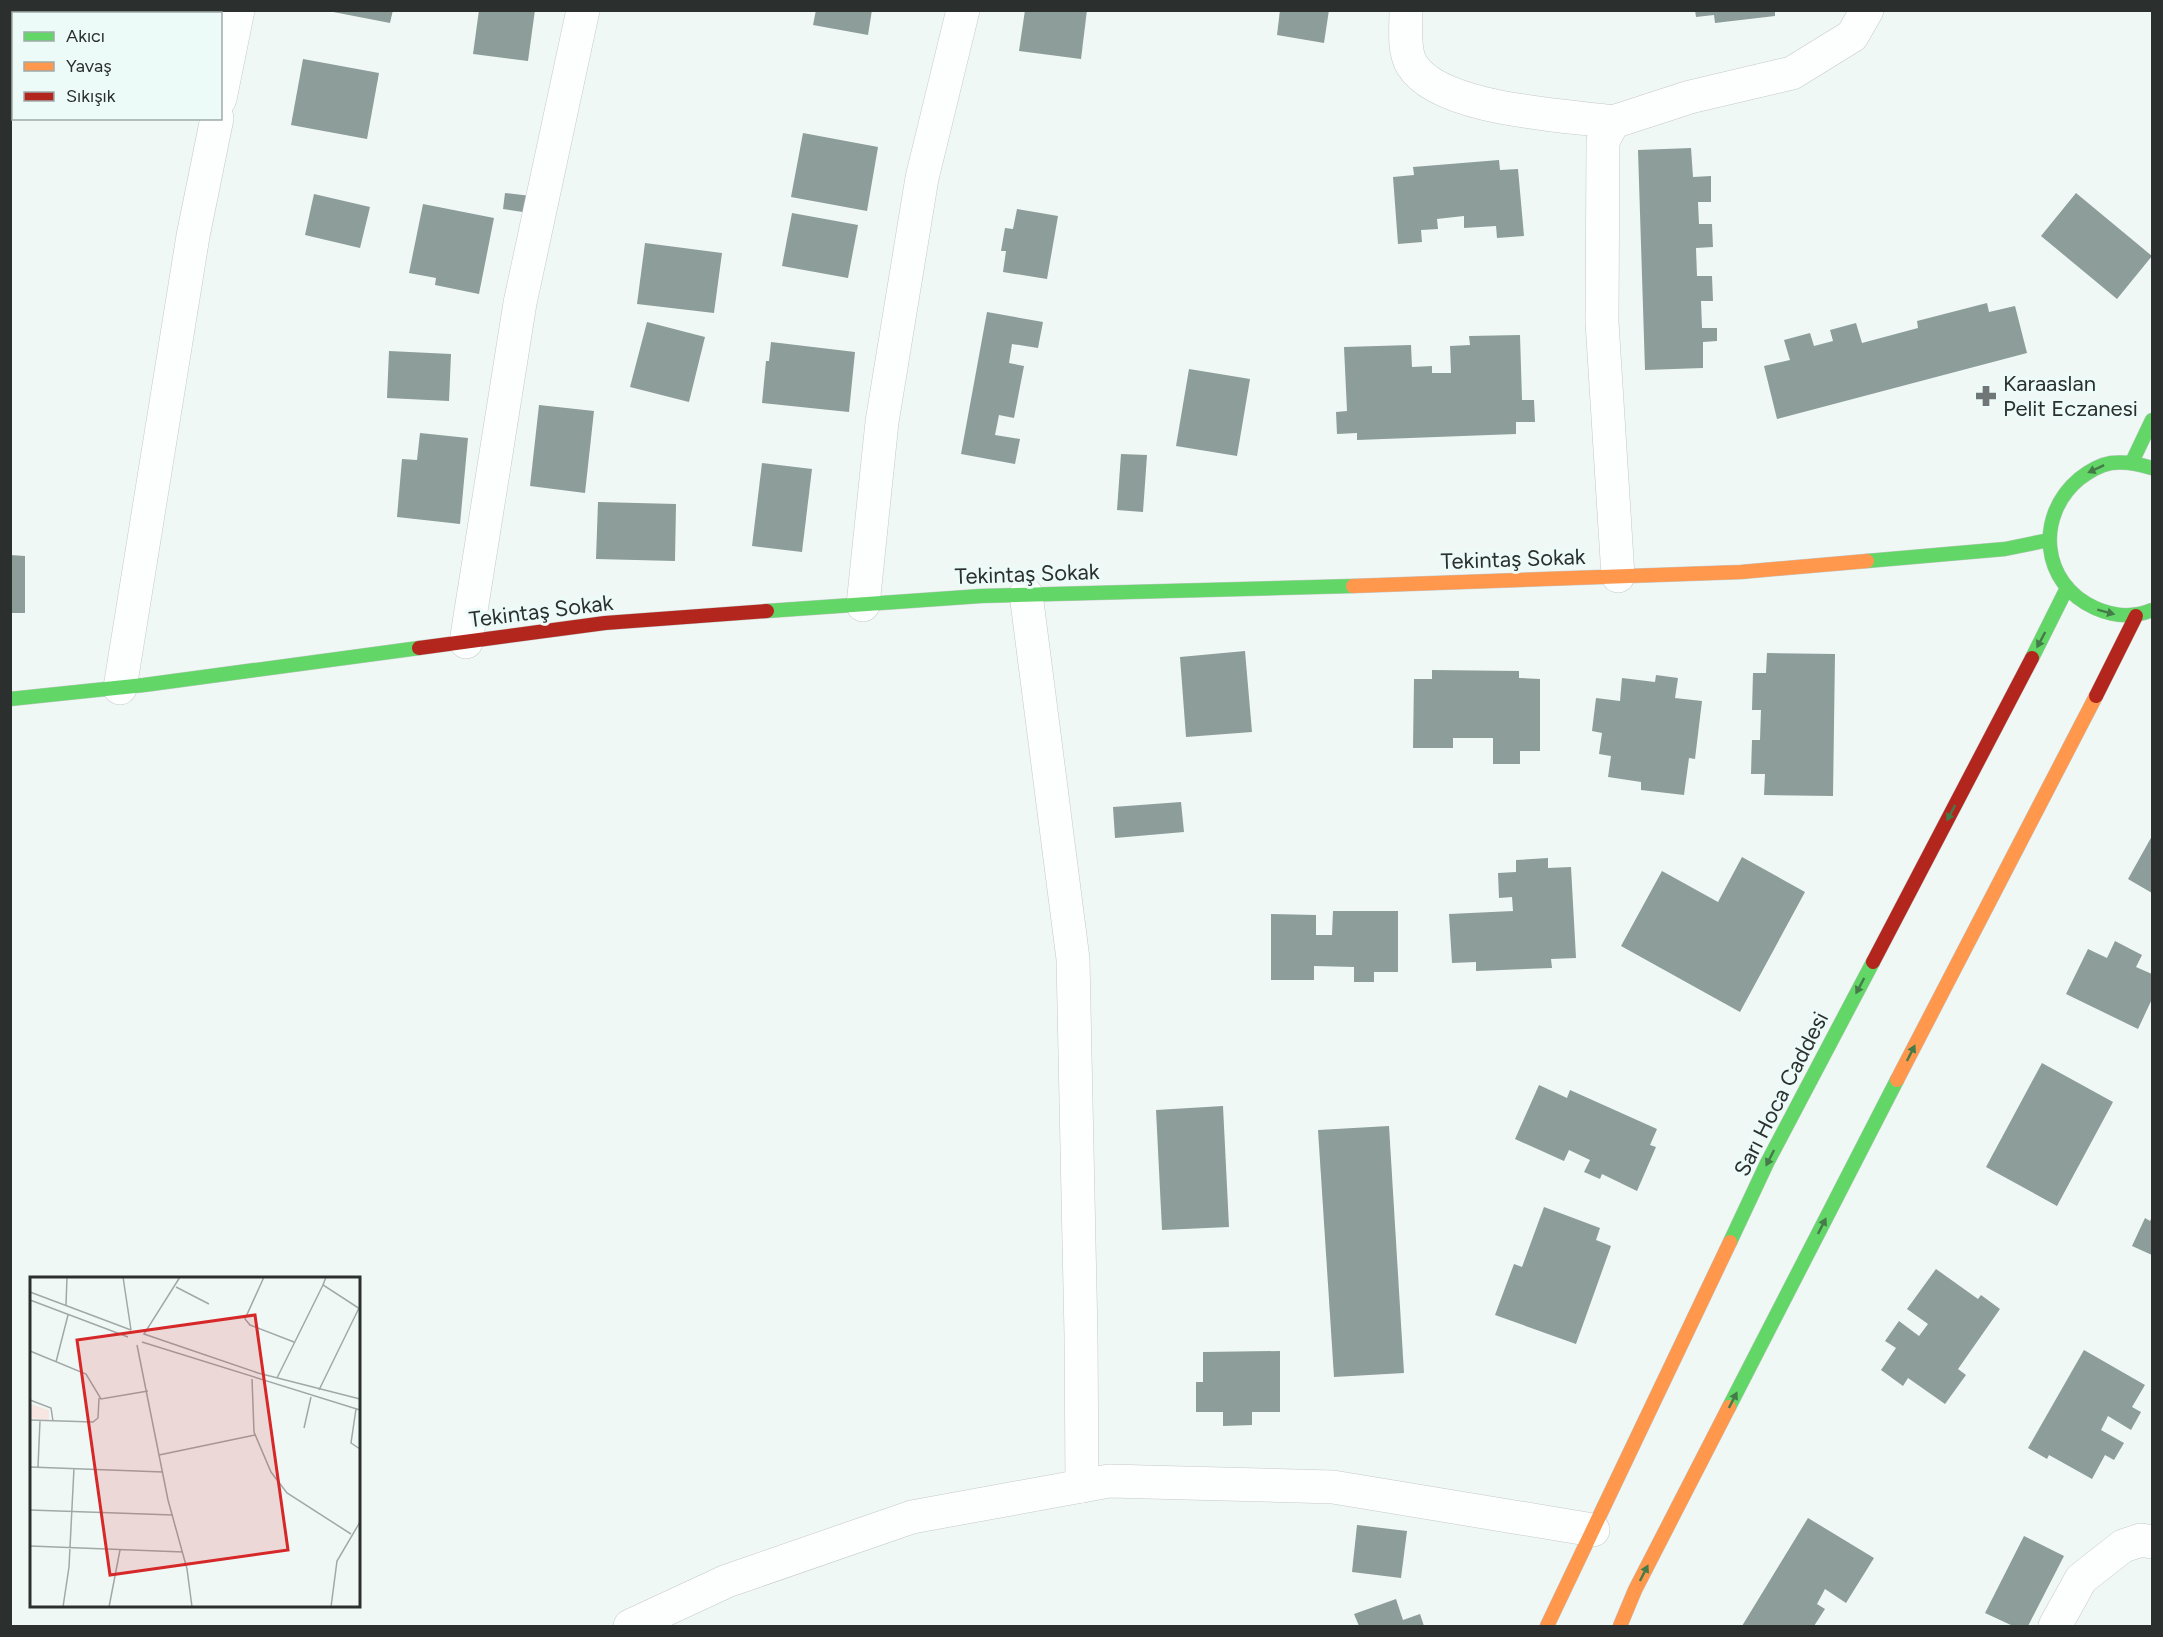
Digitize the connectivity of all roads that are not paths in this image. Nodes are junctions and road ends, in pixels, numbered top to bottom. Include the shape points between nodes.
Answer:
1 (238, 10) edge
2 (583, 10) edge
3 (963, 10) edge
4 (1406, 10) edge
5 (1867, 10) edge
6 (222, 77) edge
7 (212, 120) edge
8 (1613, 122) junction
9 (2152, 420) edge
10 (2132, 462) junction
11 (2152, 468) edge
12 (2049, 540) junction
13 (1618, 576) junction
14 (2067, 588) junction
15 (1026, 594) junction
16 (863, 605) junction
17 (2147, 619) edge
18 (466, 642) junction
19 (120, 688) junction
20 (10, 699) edge
21 (1082, 1486) junction
22 (1593, 1530) junction
23 (2152, 1542) edge
24 (630, 1626) edge
25 (1547, 1626) edge
26 (1620, 1626) edge
27 (2055, 1626) edge

1 - 6 street
2 - 18 street via 520,303
3 - 16 street via 922,178 882,422
4 - 8 street via 1411,64 1437,87 1484,105
5 - 8 street via 1852,36 1792,73 1690,97
7 - 19 street
8 - 13 street via 1603,141 1602,322
9 - 10 street
10 - 11 street
10 -> 12 street via 2107,464 2085,475 2065,492 2053,514
12 - 13 street, Tekintaş Sokak via 2005,549 1752,571
12 - 14 street via 2054,566
13 - 15 street, Tekintaş Sokak
14 -> 17 street via 2086,605 2110,614
14 -> 22 street, Sarı Hoca Caddesi via 1767,1163
15 - 16 street, Tekintaş Sokak
15 - 21 street via 1073,959
16 - 18 street, Tekintaş Sokak via 605,623
26 -> 17 street via 2003,873 2093,703
18 - 19 street, Tekintaş Sokak
19 - 20 street, Tekintaş Sokak
21 - 22 street via 1108,1481 1333,1487
21 - 24 street via 912,1517 728,1581
22 - 25 street, Sarı Hoca Caddesi
23 - 27 street via 2141,1540 2123,1546 2080,1579

